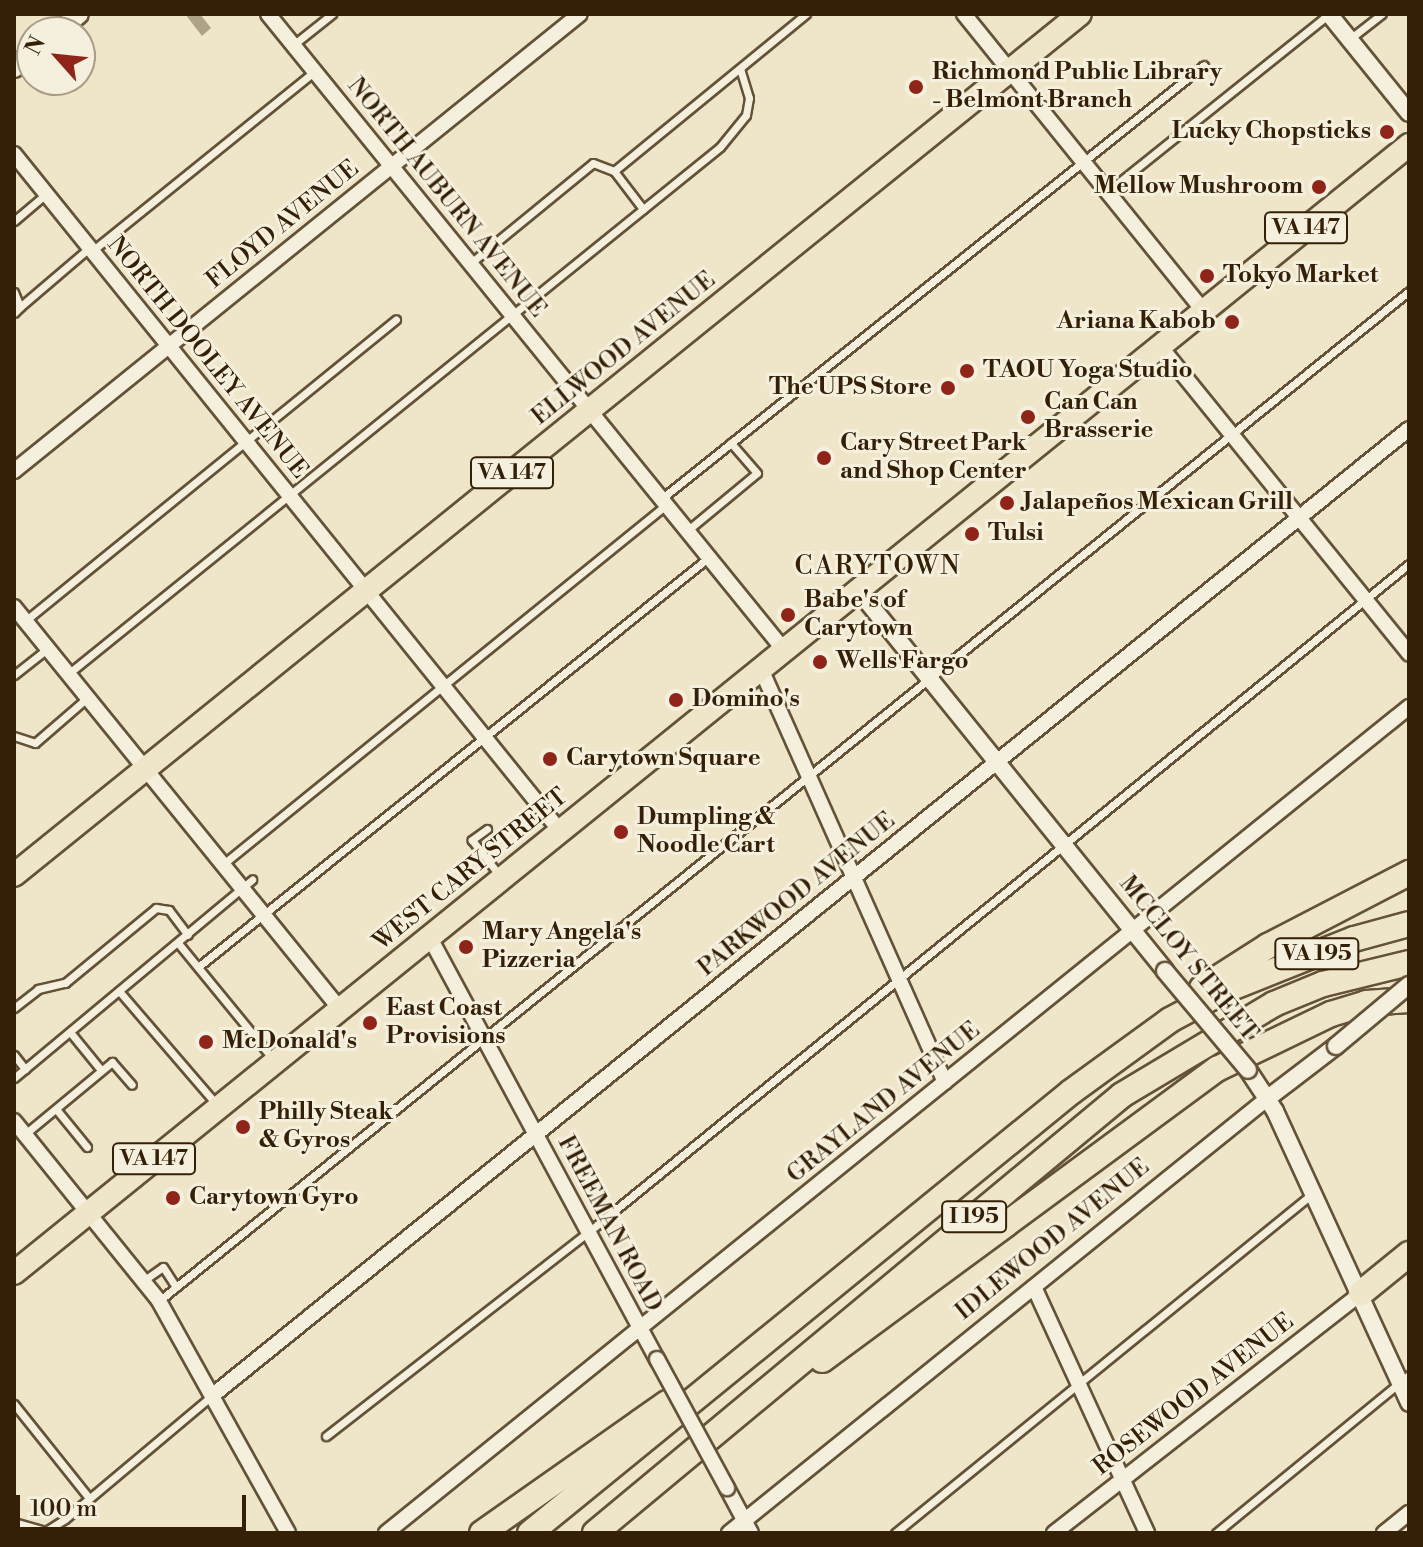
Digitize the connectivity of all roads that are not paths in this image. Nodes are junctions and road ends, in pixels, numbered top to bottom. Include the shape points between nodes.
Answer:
1 (268, 14) edge
2 (332, 14) edge
3 (580, 14) edge
4 (806, 14) edge
5 (964, 14) edge
6 (1080, 14) edge
7 (1329, 14) edge
8 (1382, 14) edge
9 (1350, 40) junction
10 (293, 45) junction
11 (1204, 65) dead end
12 (740, 69) junction
13 (1009, 70) junction
14 (314, 72) junction
15 (1409, 113) edge
16 (1409, 145) edge
17 (14, 154) edge
18 (1081, 159) junction
19 (392, 165) junction
20 (614, 171) junction
21 (1107, 192) junction
22 (46, 194) junction
23 (643, 209) junction
24 (14, 221) edge
25 (91, 250) junction
26 (472, 262) junction
27 (1409, 291) edge
28 (14, 292) edge
29 (17, 310) edge
30 (1204, 311) junction
31 (513, 314) junction
32 (396, 320) dead end
33 (168, 346) junction
34 (1160, 346) junction
35 (590, 411) junction
36 (1409, 429) edge
37 (1230, 434) junction
38 (246, 442) junction
39 (731, 443) junction
40 (14, 471) edge
41 (288, 494) junction
42 (664, 502) junction
43 (1298, 518) junction
44 (688, 530) junction
45 (709, 557) junction
46 (1409, 564) edge
47 (366, 590) junction
48 (858, 590) junction
49 (1365, 601) junction
50 (14, 607) edge
51 (25, 621) junction
52 (47, 649) junction
53 (784, 650) junction
54 (1409, 654) edge
55 (761, 669) junction
56 (68, 674) junction
57 (14, 675) edge
58 (930, 677) junction
59 (443, 687) junction
60 (87, 698) junction
61 (1409, 707) edge
62 (14, 736) edge
63 (485, 738) junction
64 (997, 762) junction
65 (144, 769) junction
66 (808, 773) junction
67 (487, 829) dead end
68 (560, 831) junction
69 (1064, 845) junction
70 (222, 865) junction
71 (1409, 873) edge
72 (14, 875) edge
73 (502, 878) junction
74 (852, 878) junction
75 (247, 885) junction
76 (263, 916) junction
77 (1409, 924) edge
78 (1133, 931) junction
79 (188, 935) junction
80 (429, 936) junction
81 (178, 943) junction
82 (1409, 963) edge
83 (198, 967) junction
84 (898, 980) junction
85 (1409, 985) edge
86 (119, 991) junction
87 (1409, 1000) edge
88 (14, 1008) edge
89 (340, 1009) junction
90 (1235, 1024) joint
91 (70, 1032) junction
92 (483, 1037) junction
93 (14, 1055) edge
94 (275, 1061) junction
95 (25, 1069) junction
96 (101, 1070) junction
97 (14, 1078) edge
98 (945, 1082) junction
99 (132, 1085) dead end
100 (1071, 1092) junction
101 (1268, 1098) junction
102 (219, 1107) junction
103 (56, 1109) junction
104 (14, 1121) edge
105 (25, 1134) junction
106 (536, 1135) junction
107 (87, 1147) dead end
108 (1313, 1193) junction
109 (88, 1212) junction
110 (588, 1232) junction
111 (1409, 1254) edge
112 (14, 1273) edge
113 (143, 1281) junction
114 (176, 1287) junction
115 (1034, 1287) junction
116 (1361, 1293) junction
117 (159, 1301) junction
118 (641, 1330) junction
119 (754, 1350) junction
120 (1405, 1379) edge
121 (1079, 1383) junction
122 (213, 1395) junction
123 (1409, 1403) edge
124 (14, 1404) edge
125 (722, 1424) junction
126 (326, 1436) dead end
127 (1122, 1478) junction
128 (89, 1498) junction
129 (1409, 1513) edge
130 (14, 1522) edge
131 (747, 1527) edge
132 (288, 1533) edge
133 (386, 1533) edge
134 (482, 1533) edge
135 (530, 1533) edge
136 (595, 1533) edge
137 (729, 1533) edge
138 (895, 1533) edge
139 (1054, 1533) edge
140 (1147, 1533) edge
141 (1216, 1533) edge
142 (1384, 1533) edge

1 - 10 street, NORTH AUBURN AVENUE
2 - 10 lane
3 - 19 street, FLOYD AVENUE
4 - 12 lane
5 - 13 street
6 - 13 main road, ELLWOOD AVENUE / VA 147
7 - 9 street
7 - 21 lane
8 - 9 lane
9 - 15 street
10 - 14 street, NORTH AUBURN AVENUE
11 - 18 lane
12 - 20 lane
12 - 23 lane via 749,98 740,125
13 - 18 street
13 - 35 main road, ELLWOOD AVENUE / VA 147
14 - 19 street, NORTH AUBURN AVENUE
14 - 25 lane
16 - 30 main road, WEST CARY STREET / VA 147
17 - 22 street, NORTH DOOLEY AVENUE
18 - 21 street
18 - 39 lane
19 - 26 street, NORTH AUBURN AVENUE
19 - 33 street, FLOYD AVENUE
20 - 23 lane
20 - 26 lane via 593,163
21 - 30 street
22 - 24 lane
22 - 25 street, NORTH DOOLEY AVENUE
23 - 31 lane
25 - 29 lane
25 - 33 street, NORTH DOOLEY AVENUE
26 - 31 street, NORTH AUBURN AVENUE
27 - 37 lane
28 - 29 lane
30 - 34 main road, WEST CARY STREET / VA 147
31 - 35 street, NORTH AUBURN AVENUE
31 - 41 lane
32 - 38 lane
33 - 38 street, NORTH DOOLEY AVENUE
33 - 40 street, FLOYD AVENUE
34 - 37 street
34 - 48 main road, WEST CARY STREET / VA 147
35 - 42 street, NORTH AUBURN AVENUE
35 - 47 main road, ELLWOOD AVENUE / VA 147
36 - 43 street, PARKWOOD AVENUE
37 - 43 street
37 - 58 lane
38 - 41 street, NORTH DOOLEY AVENUE
38 - 51 lane
39 - 42 lane
39 - 44 lane via 757,473
41 - 47 street, NORTH DOOLEY AVENUE
41 - 56 lane
42 - 44 street, NORTH AUBURN AVENUE
42 - 59 lane
43 - 49 street
43 - 64 street, PARKWOOD AVENUE
44 - 45 street, NORTH AUBURN AVENUE
45 - 53 street, NORTH AUBURN AVENUE
45 - 63 lane
46 - 49 lane
47 - 59 street, NORTH DOOLEY AVENUE
47 - 65 main road, ELLWOOD AVENUE / VA 147
48 - 53 main road, WEST CARY STREET / VA 147
48 - 58 street, MCCLOY STREET
49 - 54 street
49 - 69 lane
50 - 51 street
51 - 52 street
52 - 56 street
52 - 57 lane
53 - 55 main road, WEST CARY STREET / VA 147
55 - 66 street
55 - 68 main road, WEST CARY STREET / VA 147
56 - 60 street
58 - 64 street, MCCLOY STREET
58 - 66 lane
59 - 63 street, NORTH DOOLEY AVENUE
59 - 70 lane
60 - 62 lane via 35,743
60 - 65 street
61 - 78 street, GRAYLAND AVENUE
63 - 68 street, NORTH DOOLEY AVENUE
63 - 76 lane
64 - 69 street, MCCLOY STREET
64 - 74 street, PARKWOOD AVENUE
65 - 70 street
65 - 72 main road, ELLWOOD AVENUE / VA 147
66 - 74 street
66 - 92 lane
67 - 73 lane via 472,840
68 - 73 main road, WEST CARY STREET / VA 147
69 - 78 street, MCCLOY STREET
69 - 84 lane
70 - 75 street
71 - 100 highway via 1209,983 1096,1060
73 - 80 main road, WEST CARY STREET / VA 147
74 - 84 street
74 - 106 street, PARKWOOD AVENUE
75 - 76 street
75 - 79 lane
76 - 83 lane
76 - 89 street
77 - 100 highway, VA 195 via 1354,939 1226,990 1170,1020
78 - 98 street, GRAYLAND AVENUE
78 - 101 street, MCCLOY STREET, bridge
79 - 81 lane
79 - 88 lane via 169,910 156,908 65,983 38,989
80 - 89 main road, WEST CARY STREET / VA 147
80 - 92 street, FREEMAN ROAD
81 - 83 lane
81 - 86 lane
82 - 90 highway, VA 195 via 1323,984
83 - 94 lane
84 - 98 street
84 - 110 lane
85 - 101 street, IDLEWOOD AVENUE, bridge
86 - 91 lane
86 - 102 lane
87 - 125 highway via 1366,1003 1331,1014 1217,1069 884,1319
89 - 94 main road, WEST CARY STREET / VA 147
90 - 125 highway, I 195 via 1122,1095
91 - 95 lane
91 - 96 lane
92 - 106 street, FREEMAN ROAD
92 - 114 lane
93 - 95 lane
94 - 102 main road, WEST CARY STREET / VA 147
95 - 97 lane
96 - 99 lane via 112,1062
96 - 103 lane
98 - 118 street, GRAYLAND AVENUE
100 - 119 highway, I 195
101 - 108 street, MCCLOY STREET
101 - 115 street, IDLEWOOD AVENUE
102 - 109 main road, WEST CARY STREET / VA 147
103 - 105 lane
103 - 107 lane
104 - 105 street
105 - 109 street
106 - 110 street, FREEMAN ROAD
106 - 122 street, PARKWOOD AVENUE
108 - 116 street, MCCLOY STREET
108 - 121 lane
109 - 112 main road, WEST CARY STREET / VA 147
109 - 113 street
110 - 118 street, FREEMAN ROAD
110 - 126 lane
111 - 116 highway
113 - 114 lane via 163,1267
113 - 117 street
114 - 117 lane
115 - 121 street
115 - 131 street, IDLEWOOD AVENUE
116 - 120 street, MCCLOY STREET
116 - 127 street, ROSEWOOD AVENUE
117 - 122 street
118 - 131 street, FREEMAN ROAD, bridge
118 - 133 street, GRAYLAND AVENUE
119 - 134 highway via 718,1367
119 - 135 highway, I 195
120 - 123 street, MCCLOY STREET
120 - 141 lane
121 - 127 street
121 - 138 lane
122 - 128 lane
122 - 132 street
124 - 128 lane
125 - 136 highway, I 195
127 - 139 street, ROSEWOOD AVENUE
127 - 140 street
128 - 130 lane via 46,1531
129 - 142 street
131 - 137 street, IDLEWOOD AVENUE

